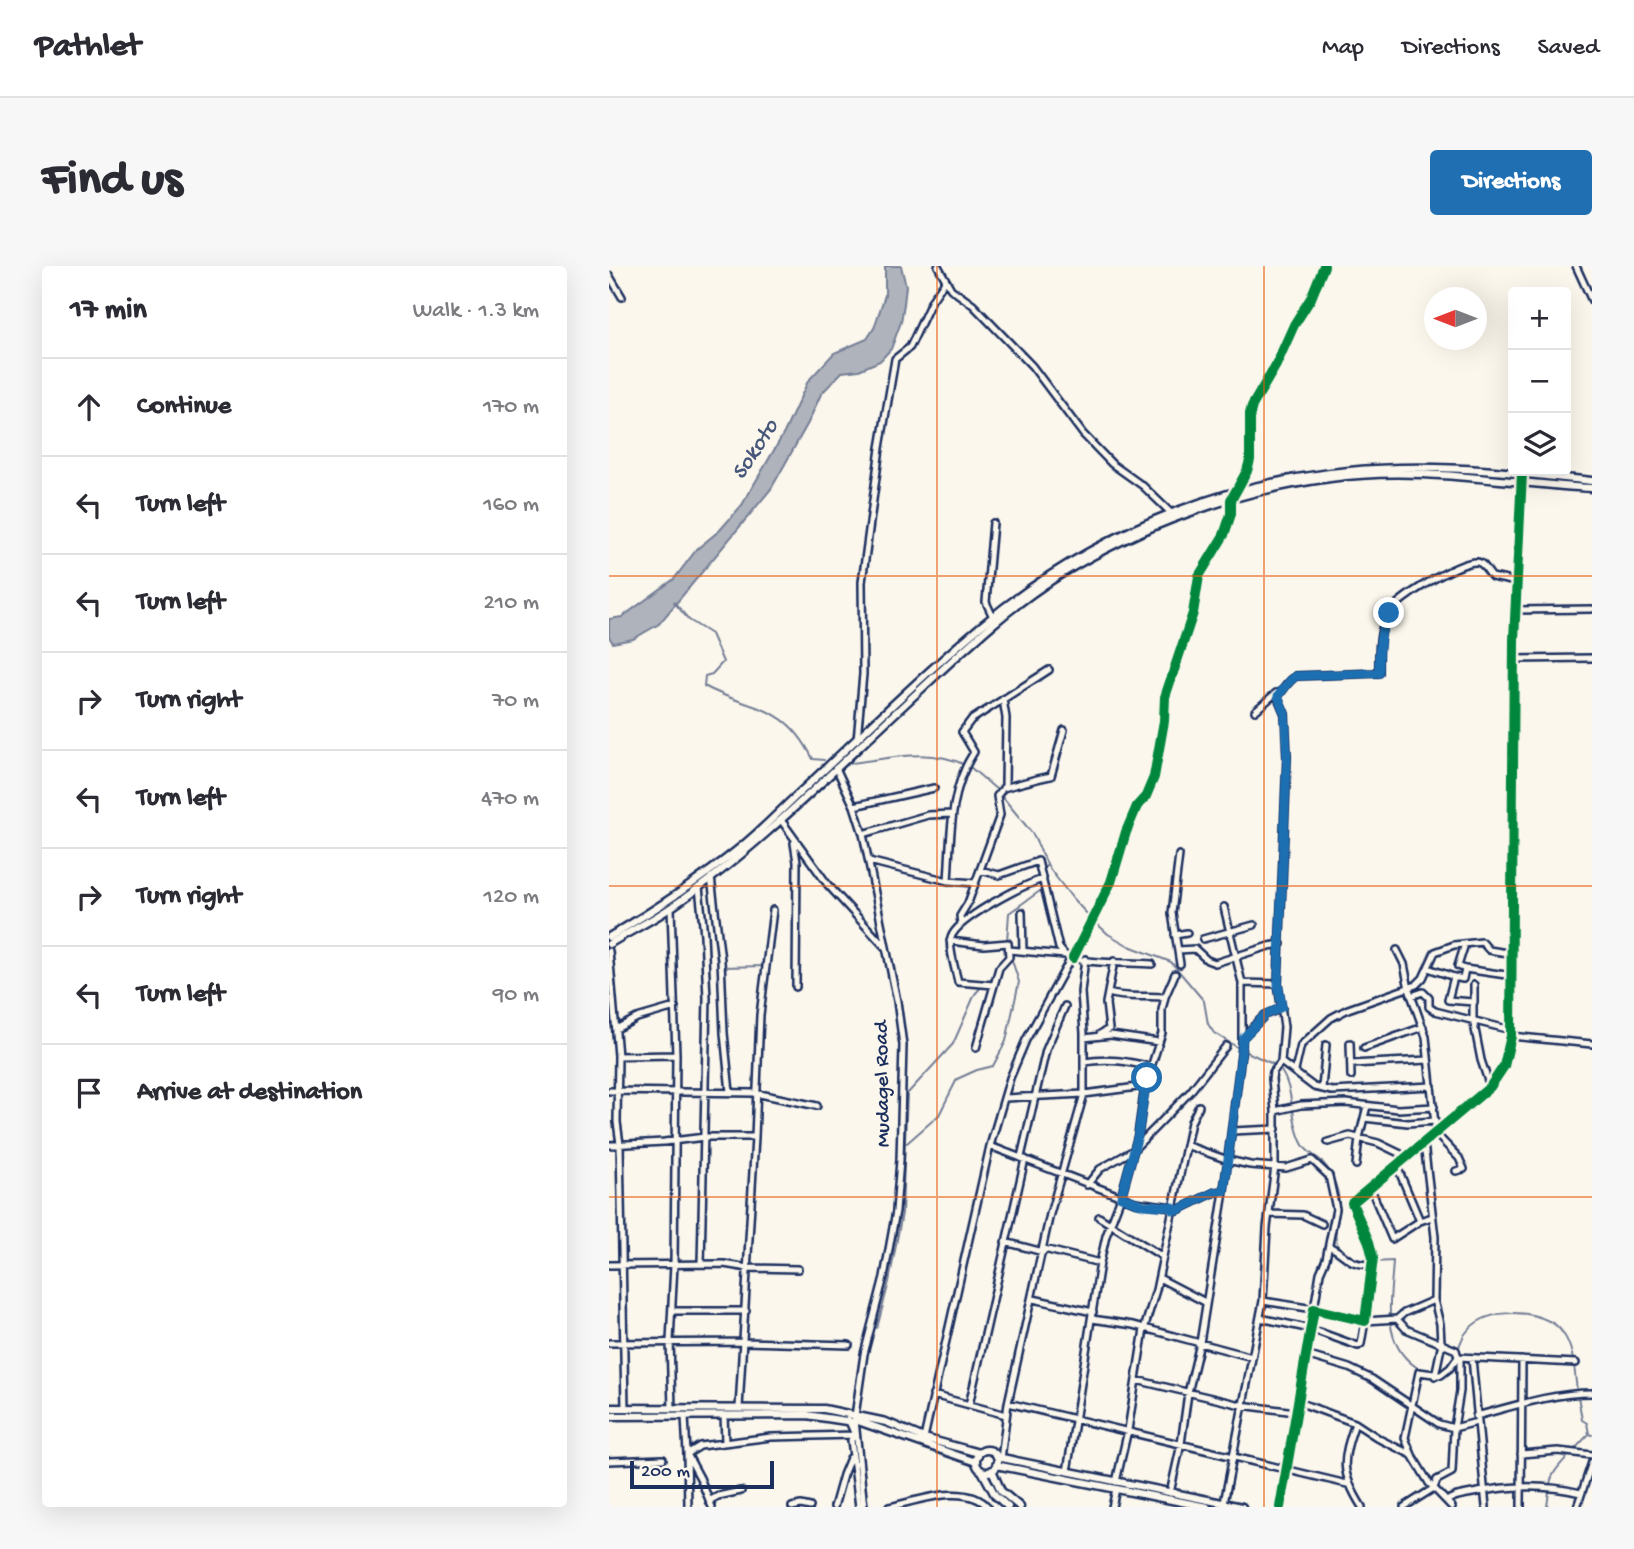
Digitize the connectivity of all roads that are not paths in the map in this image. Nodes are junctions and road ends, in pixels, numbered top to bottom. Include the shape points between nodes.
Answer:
1 (938, 266) edge
2 (1324, 266) edge
3 (1576, 266) edge
4 (609, 275) edge
5 (946, 280) junction
6 (622, 297) dead end
7 (1592, 299) edge
8 (1508, 473) edge
9 (1522, 476) edge
10 (1542, 476) edge
11 (1592, 481) edge
12 (1521, 482) junction
13 (1592, 488) edge
14 (1238, 491) junction
15 (1231, 500) junction
16 (1171, 513) junction
17 (993, 523) dead end
18 (1516, 582) junction
19 (1592, 609) edge
20 (1515, 610) junction
21 (993, 617) junction
22 (1592, 658) edge
23 (1514, 659) junction
24 (1049, 670) dead end
25 (1278, 696) junction
26 (1003, 699) junction
27 (1255, 711) dead end
28 (1064, 730) dead end
29 (857, 740) junction
30 (837, 768) junction
31 (825, 769) junction
32 (934, 788) dead end
33 (1002, 790) junction
34 (854, 806) junction
35 (952, 814) junction
36 (781, 820) junction
37 (863, 834) junction
38 (794, 840) junction
39 (1179, 855) dead end
40 (869, 860) junction
41 (980, 870) junction
42 (711, 877) junction
43 (1043, 879) junction
44 (948, 881) junction
45 (975, 883) junction
46 (699, 887) junction
47 (1224, 907) dead end
48 (671, 908) junction
49 (773, 910) dead end
50 (1022, 912) dead end
51 (961, 924) junction
52 (1254, 925) dead end
53 (1228, 931) junction
54 (1187, 933) dead end
55 (1175, 935) junction
56 (609, 937) edge
57 (1203, 939) dead end
58 (950, 942) junction
59 (609, 944) edge
60 (1281, 944) junction
61 (1465, 944) junction
62 (886, 948) junction
63 (1009, 950) junction
64 (1178, 950) junction
65 (1397, 950) dead end
66 (609, 951) edge
67 (1023, 951) junction
68 (1513, 954) junction
69 (1234, 956) junction
70 (1070, 957) junction
71 (1084, 959) junction
72 (1114, 961) junction
73 (1152, 964) dead end
74 (1181, 964) dead end
75 (1428, 968) junction
76 (1465, 969) junction
77 (1174, 974) dead end
78 (1513, 976) junction
79 (1454, 977) junction
80 (1242, 983) junction
81 (1278, 984) junction
82 (994, 985) junction
83 (1474, 985) dead end
84 (611, 986) edge
85 (796, 987) dead end
86 (1409, 989) junction
87 (1108, 993) junction
88 (1411, 996) junction
89 (1165, 997) junction
90 (1065, 1006) dead end
91 (675, 1007) junction
92 (1282, 1007) junction
93 (1473, 1020) junction
94 (1423, 1027) junction
95 (616, 1029) junction
96 (1511, 1033) junction
97 (1100, 1034) junction
98 (1084, 1038) junction
99 (1243, 1038) junction
100 (1159, 1042) junction
101 (1350, 1043) dead end
102 (1592, 1044) edge
103 (1326, 1045) dead end
104 (1226, 1046) dead end
105 (976, 1048) dead end
106 (676, 1055) junction
107 (618, 1056) junction
108 (1428, 1060) junction
109 (1084, 1062) junction
110 (1373, 1062) junction
111 (1351, 1064) junction
112 (1278, 1065) junction
113 (1151, 1067) junction
114 (1295, 1071) junction
115 (1351, 1076) dead end
116 (1145, 1086) junction
117 (1432, 1086) junction
118 (1490, 1087) junction
119 (1322, 1088) junction
120 (609, 1091) edge
121 (619, 1091) junction
122 (675, 1091) junction
123 (704, 1091) junction
124 (730, 1092) junction
125 (755, 1093) junction
126 (1084, 1094) junction
127 (1035, 1097) junction
128 (1005, 1098) junction
129 (817, 1106) dead end
130 (1199, 1106) dead end
131 (1367, 1106) junction
132 (1434, 1107) junction
133 (1275, 1111) junction
134 (1364, 1118) junction
135 (1435, 1121) junction
136 (1276, 1129) junction
137 (1231, 1131) junction
138 (1436, 1135) junction
139 (705, 1137) junction
140 (755, 1137) junction
141 (1359, 1138) junction
142 (676, 1139) junction
143 (1328, 1142) dead end
144 (1424, 1143) junction
145 (620, 1144) junction
146 (609, 1145) edge
147 (990, 1146) junction
148 (1188, 1146) junction
149 (1132, 1151) junction
150 (1405, 1156) junction
151 (1023, 1158) junction
152 (1228, 1160) junction
153 (1396, 1164) junction
154 (1356, 1165) dead end
155 (1275, 1166) junction
156 (1456, 1171) dead end
157 (1062, 1174) junction
158 (1087, 1185) junction
159 (1370, 1187) junction
160 (1224, 1191) junction
161 (1121, 1197) junction
162 (1173, 1208) junction
163 (1269, 1214) junction
164 (1099, 1217) dead end
165 (1432, 1217) junction
166 (1420, 1221) junction
167 (1111, 1224) junction
168 (1322, 1224) dead end
169 (1005, 1242) junction
170 (1334, 1246) junction
171 (1044, 1250) junction
172 (1163, 1257) junction
173 (1100, 1262) junction
174 (1373, 1262) junction
175 (622, 1263) junction
176 (702, 1264) junction
177 (609, 1265) edge
178 (674, 1265) junction
179 (748, 1268) junction
180 (799, 1269) dead end
181 (1159, 1278) junction
182 (1033, 1299) junction
183 (1434, 1300) junction
184 (1263, 1301) junction
185 (1205, 1302) junction
186 (1314, 1309) junction
187 (673, 1311) junction
188 (746, 1311) junction
189 (1093, 1315) junction
190 (1260, 1318) junction
191 (1393, 1320) junction
192 (1365, 1321) junction
193 (1144, 1329) junction
194 (1311, 1329) junction
195 (670, 1341) junction
196 (744, 1342) junction
197 (609, 1343) edge
198 (1200, 1343) junction
199 (1441, 1343) junction
200 (623, 1344) junction
201 (849, 1345) dead end
202 (1306, 1354) junction
203 (1458, 1354) junction
204 (1252, 1357) junction
205 (1472, 1358) junction
206 (1522, 1360) junction
207 (1573, 1363) dead end
208 (1435, 1373) junction
209 (1136, 1380) junction
210 (1188, 1393) junction
211 (1592, 1393) edge
212 (933, 1395) junction
213 (1298, 1402) junction
214 (1008, 1403) junction
215 (1523, 1403) junction
216 (969, 1405) junction
217 (1241, 1405) junction
218 (1413, 1407) junction
219 (609, 1408) edge
220 (625, 1408) junction
221 (672, 1408) junction
222 (739, 1408) junction
223 (1296, 1412) junction
224 (724, 1415) junction
225 (1006, 1415) junction
226 (609, 1416) edge
227 (685, 1416) junction
228 (853, 1417) junction
229 (1075, 1418) junction
230 (1477, 1419) junction
231 (1355, 1423) junction
232 (1454, 1428) junction
233 (1128, 1430) junction
234 (855, 1435) junction
235 (924, 1438) junction
236 (725, 1443) junction
237 (1181, 1444) junction
238 (979, 1453) junction
239 (687, 1454) junction
240 (1521, 1454) junction
241 (852, 1455) junction
242 (1233, 1455) junction
243 (1412, 1455) junction
244 (1592, 1455) edge
245 (663, 1459) dead end
246 (609, 1461) edge
247 (976, 1462) junction
248 (1592, 1462) edge
249 (997, 1463) junction
250 (1286, 1468) junction
251 (982, 1471) junction
252 (1067, 1472) junction
253 (1347, 1484) junction
254 (1116, 1485) junction
255 (1522, 1486) junction
256 (1434, 1488) junction
257 (1483, 1490) junction
258 (741, 1491) dead end
259 (1581, 1493) junction
260 (1168, 1495) junction
261 (1447, 1501) junction
262 (1224, 1503) junction
263 (711, 1504) edge
264 (1006, 1506) edge
265 (688, 1507) edge
266 (792, 1507) edge
267 (810, 1507) edge
268 (834, 1507) edge
269 (862, 1507) edge
270 (890, 1507) edge
271 (988, 1507) edge
272 (1020, 1507) edge
273 (1112, 1507) edge
274 (1168, 1507) edge
275 (1207, 1507) edge
276 (1242, 1507) edge
277 (1280, 1507) edge
278 (1361, 1507) edge
279 (1404, 1507) edge
280 (1452, 1507) edge
281 (1486, 1507) edge
282 (1521, 1507) edge
283 (1577, 1507) edge

1 - 5 street
2 - 14 street via 1252,406 1250,460
3 - 7 street
4 - 6 street
5 - 16 street via 1032,366 1083,434
5 - 29 street via 910,347 895,359 862,582 863,674
8 - 14 main road via 1358,469
9 - 12 street
10 - 11 main road
12 - 13 main road
12 - 15 main road via 1434,474 1356,475
12 - 18 street
14 - 15 street
14 - 16 main road
15 - 30 main road via 1128,537 1058,576 985,630
15 - 70 street via 1224,534 1201,569 1193,613 1171,675 1154,777 1128,827 1111,882
16 - 21 main road via 1127,531 1053,572
17 - 21 street via 986,602
18 - 20 street
18 - 25 street via 1492,577 1477,562 1442,575 1416,588 1387,616 1379,673 1296,676
19 - 20 street
20 - 23 street
21 - 29 main road
22 - 23 street
23 - 68 street
24 - 26 street
25 - 27 street via 1276,693
25 - 60 street via 1285,714 1287,757
26 - 33 street
26 - 35 street via 971,720 962,732 974,752 963,771
28 - 33 street via 1051,776
29 - 31 main road
30 - 31 street
30 - 34 street, Mudagel Road
30 - 36 main road
31 - 56 main road via 743,846 666,903
32 - 34 street
33 - 41 street via 1000,816
34 - 37 street, Mudagel Road
35 - 37 street via 928,815
35 - 44 street
36 - 38 street
36 - 42 main road
37 - 40 street, Mudagel Road
38 - 62 street
38 - 85 street
39 - 55 street via 1172,913
40 - 44 street
40 - 62 street, Mudagel Road
41 - 43 street via 999,875 1038,861
41 - 45 street
42 - 46 main road
42 - 124 street
43 - 51 street via 984,907
43 - 70 street via 1059,948
44 - 45 street
45 - 51 street via 960,916
46 - 48 main road
46 - 123 street via 707,998
47 - 53 street
48 - 59 main road
48 - 91 street
49 - 125 street via 759,1015
50 - 67 street
51 - 58 street
52 - 53 street
53 - 57 street
53 - 69 street
54 - 55 street
55 - 64 street
58 - 63 street via 1008,943
58 - 82 street via 958,982
60 - 69 street
60 - 81 street
61 - 68 street via 1482,942 1489,950
61 - 75 street via 1434,952
61 - 76 street via 1458,967
62 - 228 street, Mudagel Road via 902,1032 900,1160 896,1211
63 - 67 street
63 - 82 street
64 - 69 street via 1195,949 1215,963
64 - 74 street
65 - 86 street
66 - 84 street
67 - 70 street
68 - 78 street
69 - 80 street
70 - 71 street
70 - 128 street via 1026,1040
71 - 72 street
71 - 98 street
72 - 73 street
72 - 87 street
75 - 79 street
75 - 86 street
76 - 78 street
76 - 79 street via 1462,979
77 - 89 street
78 - 96 street
79 - 93 street via 1448,1000 1473,1002
80 - 81 street
80 - 99 street
81 - 92 street
82 - 105 street
83 - 93 street
84 - 95 street
86 - 88 street
86 - 114 street via 1331,1018 1301,1045
87 - 89 street
87 - 97 street via 1109,1029
88 - 93 street via 1423,992 1431,1009
88 - 94 street
89 - 100 street
90 - 127 street via 1046,1050
91 - 95 street
91 - 106 street
92 - 99 street via 1265,1015
92 - 112 street
93 - 96 street
93 - 118 street
94 - 108 street
94 - 110 street via 1367,1047
95 - 107 street
96 - 102 street
96 - 118 street via 1504,1066
97 - 98 street
97 - 100 street
98 - 109 street
99 - 137 street
100 - 113 street
101 - 111 street
103 - 119 street
104 - 149 street via 1179,1104
106 - 107 street
106 - 122 street
107 - 121 street
108 - 110 street
108 - 117 street
109 - 113 street via 1122,1060
109 - 126 street
110 - 111 street
111 - 115 street
112 - 114 street
112 - 133 street via 1272,1079
113 - 116 street
114 - 119 street
116 - 126 street
116 - 149 street
117 - 119 street
117 - 132 street
118 - 138 street
120 - 121 street
121 - 122 street
121 - 145 street
122 - 123 street
122 - 142 street
123 - 124 street
123 - 139 street
124 - 125 street
125 - 129 street
125 - 140 street
126 - 127 street
126 - 157 street
127 - 128 street
127 - 151 street
128 - 147 street
130 - 148 street
131 - 132 street
131 - 133 street via 1346,1103
131 - 134 street
132 - 135 street
133 - 136 street
134 - 135 street
134 - 141 street
135 - 138 street
136 - 137 street
136 - 155 street
137 - 152 street
138 - 144 street
138 - 156 street via 1459,1158 1464,1169
139 - 140 street
139 - 142 street
139 - 176 street
140 - 179 street
141 - 143 street via 1347,1136
141 - 150 street
141 - 154 street
142 - 145 street
142 - 178 street
144 - 150 street
144 - 165 street
145 - 146 street
145 - 175 street
147 - 151 street
147 - 212 street
148 - 152 street
148 - 162 street
149 - 158 street via 1100,1169
149 - 161 street
150 - 153 street
151 - 157 street
151 - 169 street
152 - 155 street
152 - 160 street
153 - 159 street
153 - 166 street
155 - 163 street
155 - 170 street via 1286,1168 1312,1160 1329,1176 1336,1209
157 - 158 street
157 - 171 street
158 - 161 street
159 - 166 street via 1392,1239
159 - 174 street via 1352,1203
160 - 162 street
160 - 185 street
161 - 162 street
161 - 167 street
162 - 172 street
163 - 168 street via 1303,1215
163 - 184 street
164 - 167 street
165 - 166 street
165 - 183 street
167 - 172 street
167 - 173 street
169 - 171 street
169 - 216 street
170 - 174 street via 1352,1262
170 - 186 street via 1320,1273
171 - 173 street
171 - 182 street
172 - 181 street
173 - 189 street
174 - 192 street
175 - 177 street
175 - 178 street
175 - 200 street
176 - 178 street
176 - 179 street
178 - 187 street
179 - 180 street
179 - 188 street
181 - 185 street
181 - 193 street
182 - 189 street
182 - 214 street
183 - 191 street
183 - 199 street
184 - 186 street
184 - 190 street
185 - 198 street
186 - 192 street
186 - 194 street
187 - 188 street
187 - 195 street
188 - 196 street
189 - 193 street
189 - 229 street
190 - 194 street
190 - 204 street
191 - 192 street
191 - 199 street
192 - 194 street via 1358,1346
193 - 198 street
193 - 209 street
194 - 202 street
195 - 196 street
195 - 200 street
195 - 221 street
196 - 201 street
196 - 222 street
197 - 200 street
198 - 204 street
198 - 210 street
199 - 203 street
199 - 208 street
200 - 220 street
202 - 213 street
202 - 218 street via 1360,1374
203 - 205 street
203 - 208 street via 1447,1371
203 - 232 street via 1460,1391
204 - 217 street
205 - 206 street
205 - 230 street
206 - 207 street
206 - 215 street
208 - 218 street via 1419,1372
209 - 210 street
209 - 233 street
210 - 217 street
210 - 237 street
211 - 215 street
212 - 216 street
212 - 235 street
213 - 223 street
213 - 231 street
214 - 225 street
214 - 229 street
215 - 230 street
215 - 240 street
216 - 225 street
217 - 223 street
217 - 242 street
218 - 232 street
218 - 243 street via 1405,1438
219 - 220 main road
220 - 221 main road
221 - 222 main road
222 - 228 main road via 806,1408
223 - 250 street
224 - 227 main road
224 - 228 main road
224 - 236 street
225 - 249 street
226 - 227 main road
227 - 239 street
228 - 234 street
228 - 235 main road via 885,1422
228 - 247 main road
228 - 269 street, Mudagel Road
229 - 233 street
229 - 252 street
230 - 232 street
230 - 257 street
231 - 243 street
231 - 253 street via 1344,1460
232 - 256 street via 1453,1471 1437,1480
233 - 237 street
233 - 254 street
234 - 236 street via 790,1435
234 - 241 street
235 - 238 main road
236 - 239 street via 700,1446
237 - 242 street
237 - 260 street
238 - 247 main road
238 - 249 main road via 989,1450
239 - 263 street
239 - 265 street
240 - 244 street via 1558,1451
240 - 255 street
241 - 268 street
241 - 269 street
242 - 250 street
242 - 262 street
243 - 256 street
245 - 246 street
247 - 251 main road
248 - 259 street
249 - 251 main road
249 - 252 main road
249 - 254 main road
249 - 272 main road via 1001,1491
250 - 253 street
250 - 277 street
251 - 264 main road
252 - 254 main road
253 - 278 street
254 - 260 main road
254 - 273 street
255 - 257 street
255 - 259 street
255 - 282 street
256 - 261 street
256 - 279 street
257 - 261 street
257 - 281 street
258 - 263 street via 718,1496
259 - 283 street
260 - 262 main road
260 - 274 street
260 - 275 main road
261 - 280 street
262 - 276 main road
266 - 267 street
270 - 271 street via 961,1495 978,1498

